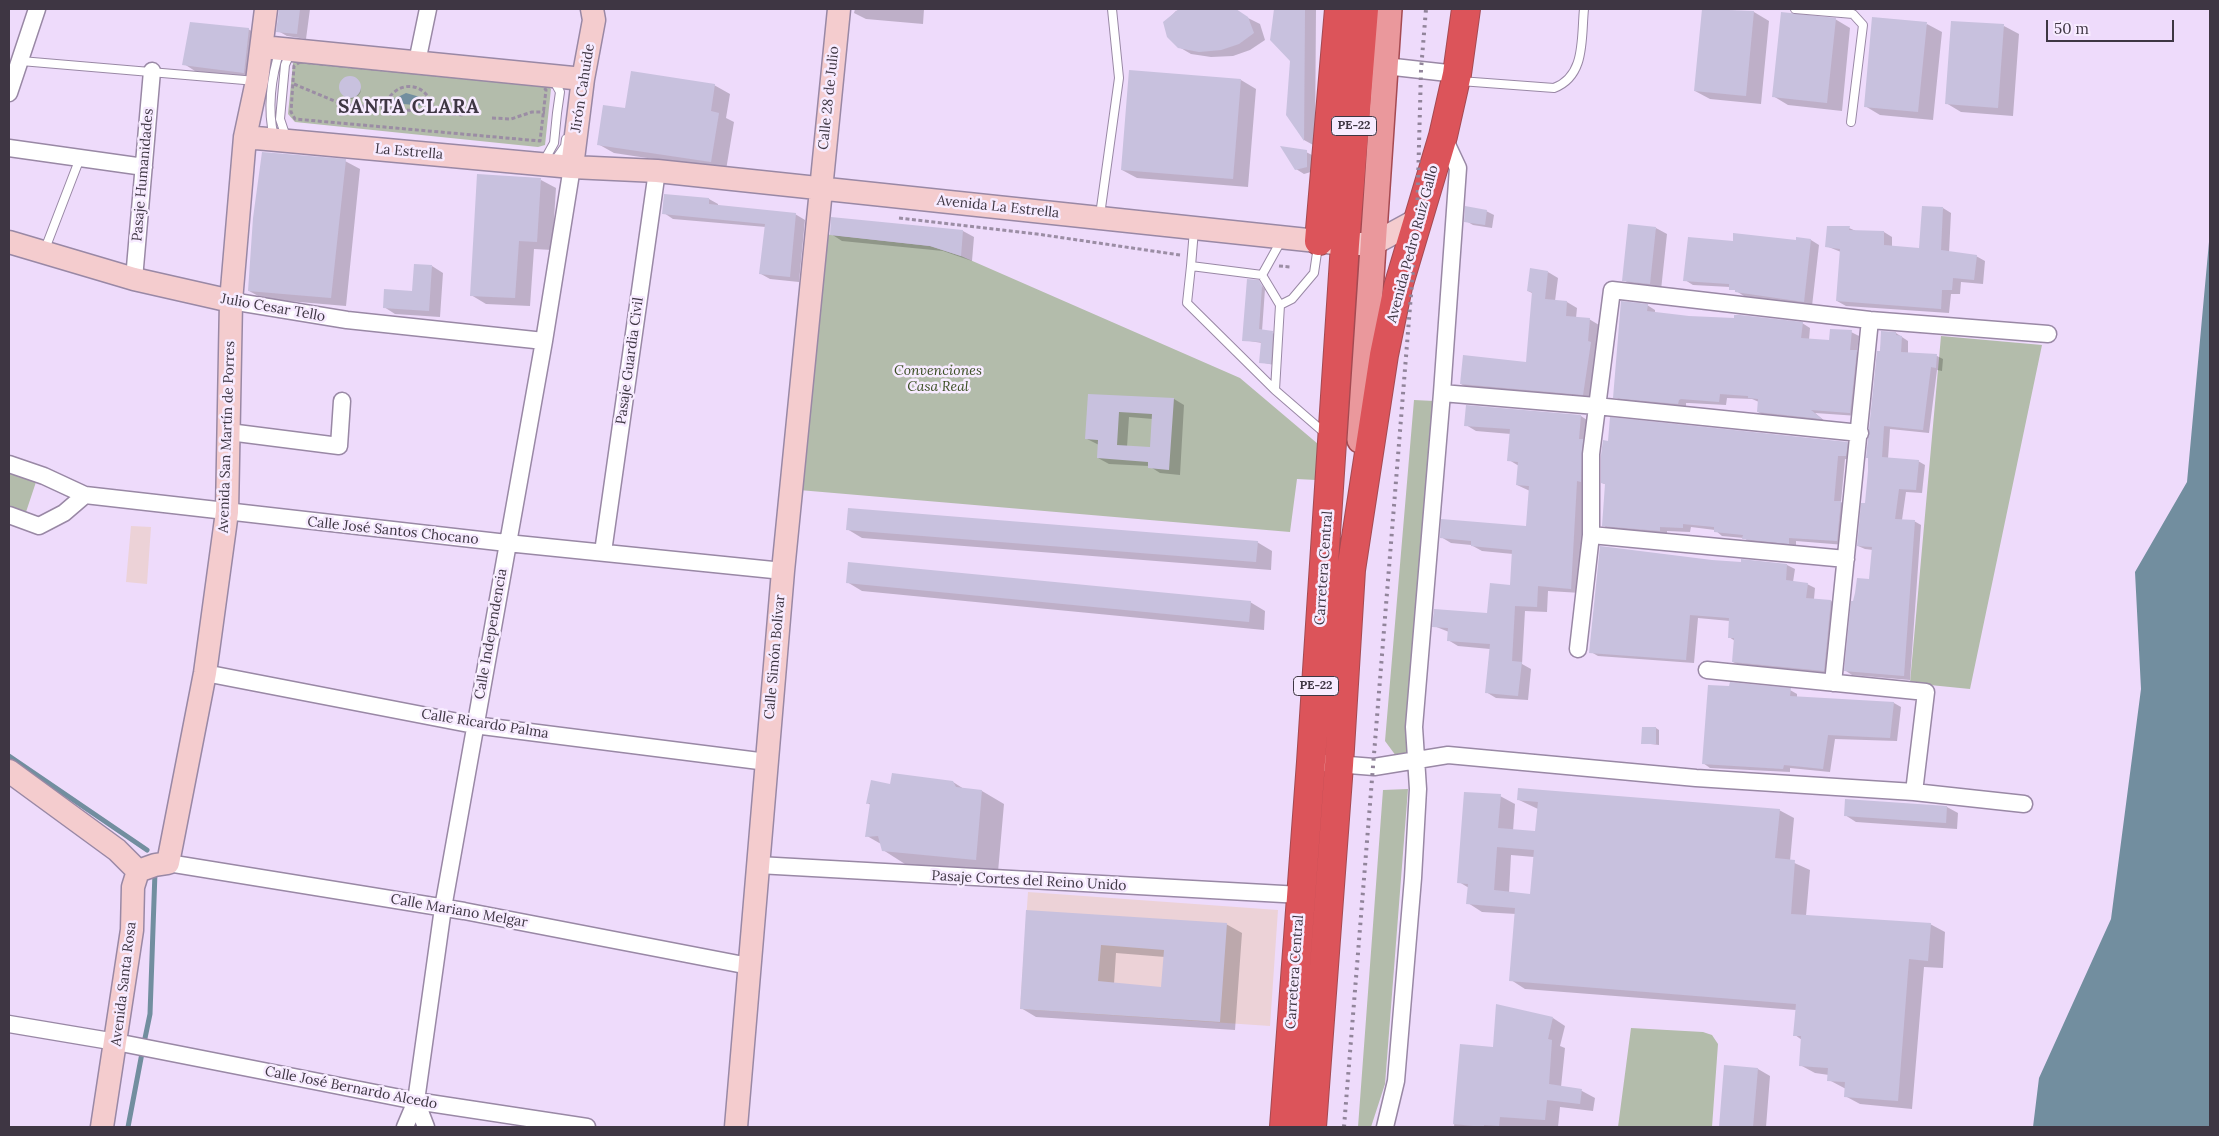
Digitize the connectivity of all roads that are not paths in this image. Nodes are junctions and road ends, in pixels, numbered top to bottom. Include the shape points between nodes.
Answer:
1 (37, 9) edge
2 (266, 9) edge
3 (428, 9) edge
4 (592, 9) edge
5 (839, 9) edge
6 (1112, 9) edge
7 (1339, 9) edge
8 (1364, 9) edge
9 (1389, 9) edge
10 (1466, 9) edge
11 (1584, 9) edge
12 (1795, 9) edge
13 (278, 48) junction
14 (21, 60) junction
15 (417, 62) junction
16 (1385, 66) junction
17 (152, 70) junction
18 (1457, 78) junction
19 (567, 79) junction
20 (257, 81) junction
21 (9, 93) edge
22 (1851, 122) dead end
23 (567, 128) dead end
24 (1443, 136) junction
25 (245, 137) junction
26 (281, 140) junction
27 (9, 148) edge
28 (80, 158) junction
29 (555, 166) junction
30 (144, 167) junction
31 (657, 170) junction
32 (821, 188) junction
33 (1100, 218) junction
34 (1417, 220) junction
35 (1194, 228) junction
36 (1282, 237) junction
37 (9, 242) edge
38 (1332, 243) junction
39 (1374, 244) junction
40 (43, 253) junction
41 (1191, 266) junction
42 (1262, 275) junction
43 (134, 279) junction
44 (231, 301) junction
45 (1280, 305) junction
46 (1870, 320) junction
47 (2048, 334) dead end
48 (544, 341) junction
49 (1275, 390) junction
50 (1442, 393) junction
51 (342, 401) dead end
52 (1596, 406) junction
53 (229, 432) junction
54 (1860, 433) junction
55 (1333, 440) junction
56 (9, 464) edge
57 (85, 495) junction
58 (227, 512) junction
59 (9, 515) edge
60 (1591, 535) junction
61 (507, 543) junction
62 (603, 552) junction
63 (1846, 559) junction
64 (1351, 570) junction
65 (782, 571) junction
66 (1578, 649) dead end
67 (1707, 670) dead end
68 (205, 674) junction
69 (1833, 683) junction
70 (474, 725) junction
71 (1415, 761) junction
72 (766, 762) junction
73 (1311, 762) junction
74 (1339, 764) junction
75 (9, 771) edge
76 (1914, 792) junction
77 (2024, 804) dead end
78 (168, 863) junction
79 (758, 866) junction
80 (138, 872) junction
81 (1300, 895) junction
82 (443, 908) junction
83 (749, 966) junction
84 (9, 1024) edge
85 (116, 1042) junction
86 (416, 1101) junction
87 (102, 1127) edge
88 (405, 1127) edge
89 (426, 1127) edge
90 (586, 1127) edge
91 (736, 1127) edge
92 (1284, 1127) edge
93 (1312, 1127) edge
94 (1385, 1127) edge

1 - 14 street
2 - 13 street, Avenida San Martín de Porres
3 - 15 street
4 - 19 street, Jirón Cahuide via 594,20
5 - 32 street, Calle 28 de Julio
6 - 33 lane via 1119,78
7 - 38 highway
8 - 38 highway, Carretera Central / PE-22
9 - 16 main road, Carretera Central
10 - 18 highway, Avenida Pedro Ruiz Gallo / PE-22
11 - 18 lane via 1579,64 1565,84 1554,88
12 - 22 lane via 1853,14 1863,25
13 - 15 street
13 - 20 street, Avenida San Martín de Porres
13 - 26 lane via 285,65
13 - 26 lane via 270,120
14 - 17 lane
14 - 21 street
15 - 19 street
16 - 18 street
16 - 39 main road, Carretera Central
17 - 20 lane
17 - 30 street, Pasaje Humanidades
18 - 24 highway, Avenida Pedro Ruiz Gallo / PE-22
19 - 29 street, Jirón Cahuide
19 - 29 lane via 560,92 557,113
20 - 25 street, Avenida San Martín de Porres
23 - 29 lane via 565,146
24 - 34 highway, Avenida Pedro Ruiz Gallo / PE-22
24 - 50 street via 1458,168
25 - 26 street, La Estrella
25 - 44 street, Avenida San Martín de Porres
26 - 29 street, La Estrella
27 - 28 street
28 - 30 street
28 - 40 lane
29 - 31 street, Avenida La Estrella
29 - 48 street, Calle Independencia
30 - 43 street, Pasaje Humanidades
31 - 32 street, Avenida La Estrella
31 - 62 street, Pasaje Guardia Civil
32 - 33 street, Avenida La Estrella
32 - 65 street, Calle Simón Bolívar
33 - 35 street, Avenida La Estrella
34 - 39 street, Avenida La Estrella
34 - 64 highway, Avenida Pedro Ruiz Gallo / PE-22 via 1398,287 1384,355
35 - 36 street, Avenida La Estrella
35 - 41 lane
36 - 38 street, Avenida La Estrella
36 - 42 lane
37 - 40 street, Julio Cesar Tello
38 - 39 street, Avenida La Estrella
38 - 45 lane via 1314,273 1292,299
38 - 55 highway, Carretera Central / PE-22
39 - 64 main road, Carretera Central
40 - 43 street, Julio Cesar Tello
41 - 42 lane
41 - 49 lane via 1187,303
42 - 45 lane
43 - 44 street, Julio Cesar Tello
44 - 48 street, Julio Cesar Tello via 347,320
44 - 53 street, Avenida San Martín de Porres
45 - 49 lane
46 - 47 street
46 - 52 street via 1612,290
46 - 54 street
48 - 61 street, Calle Independencia
49 - 55 lane
50 - 52 street
50 - 71 street via 1414,727
51 - 53 street via 339,446
52 - 54 street
52 - 60 street via 1591,454
53 - 58 street, Avenida San Martín de Porres
54 - 63 street
55 - 73 highway, Carretera Central / PE-22
56 - 57 street, Calle José Santos Chocano
57 - 58 street, Calle José Santos Chocano
57 - 59 street via 64,514 39,526
58 - 61 street, Calle José Santos Chocano
58 - 68 street, Avenida San Martín de Porres
60 - 63 street
60 - 66 street
61 - 62 street, Calle José Santos Chocano
61 - 70 street, Calle Independencia
62 - 65 street, Calle José Santos Chocano
63 - 69 street
64 - 74 highway, Carretera Central / PE-22
65 - 72 street, Calle Simón Bolívar
67 - 69 street
68 - 70 street, Calle Ricardo Palma
68 - 78 street, Avenida San Martín de Porres
69 - 76 street via 1926,692
70 - 72 street, Calle Ricardo Palma
70 - 82 street, Calle Independencia
71 - 74 street via 1374,767
71 - 76 street via 1448,756 1696,778
71 - 94 street via 1418,799 1400,1044 1396,1081
72 - 79 street, Calle Simón Bolívar
73 - 74 street
73 - 81 highway, Carretera Central / PE-22
74 - 93 highway, Carretera Central / PE-22
75 - 80 street via 117,850
76 - 77 street
78 - 80 street via 155,864
78 - 82 street, Calle Mariano Melgar
79 - 81 street, Pasaje Cortes del Reino Unido
79 - 83 street, Calle Simón Bolívar
80 - 85 street, Avenida Santa Rosa via 133,888 132,930
81 - 92 highway, Carretera Central / PE-22
82 - 83 street, Calle Mariano Melgar
82 - 86 street, Calle Independencia
83 - 91 street, Calle Simón Bolívar
84 - 85 street, Calle José Bernardo Alcedo
85 - 86 street, Calle José Bernardo Alcedo
85 - 87 street, Avenida Santa Rosa
86 - 88 street, Calle Independencia
86 - 89 street
86 - 90 street, Calle José Bernardo Alcedo

